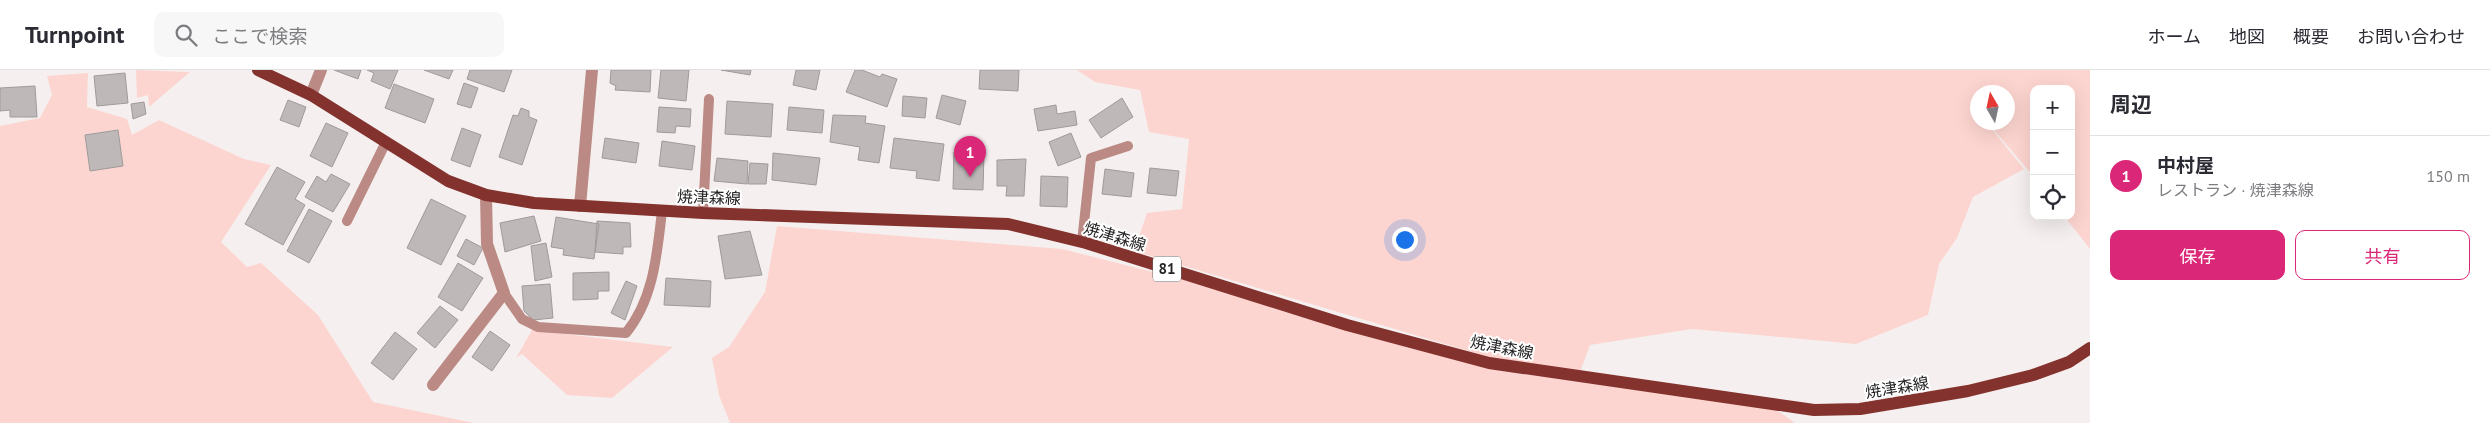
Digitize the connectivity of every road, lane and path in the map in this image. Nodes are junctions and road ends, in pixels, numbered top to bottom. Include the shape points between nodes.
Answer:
1 (258, 70) edge
2 (321, 70) edge
3 (592, 70) edge
4 (311, 95) junction
5 (709, 99) dead end
6 (386, 142) junction
7 (1128, 146) dead end
8 (486, 195) junction
9 (580, 206) junction
10 (662, 211) junction
11 (703, 213) junction
12 (346, 221) dead end
13 (1082, 242) junction
14 (504, 293) junction
15 (2090, 348) edge
16 (433, 385) dead end

1 - 4 main road, 焼津森線 / 81
2 - 4 street
3 - 9 street
4 - 6 main road, 焼津森線 / 81
5 - 11 lane
6 - 8 main road, 焼津森線 / 81 via 448,181
6 - 12 lane
7 - 13 lane via 1090,158
8 - 9 main road, 焼津森線 / 81
8 - 14 street via 487,244
9 - 10 main road, 焼津森線 / 81
10 - 11 main road, 焼津森線 / 81
10 - 14 lane via 655,274 634,324 626,333 538,327 522,319
11 - 13 main road, 焼津森線 / 81 via 1008,224
13 - 15 main road, 焼津森線 / 81 via 1347,325 1489,363 1814,410 1860,409 1968,391 2033,375 2069,362
14 - 16 street

